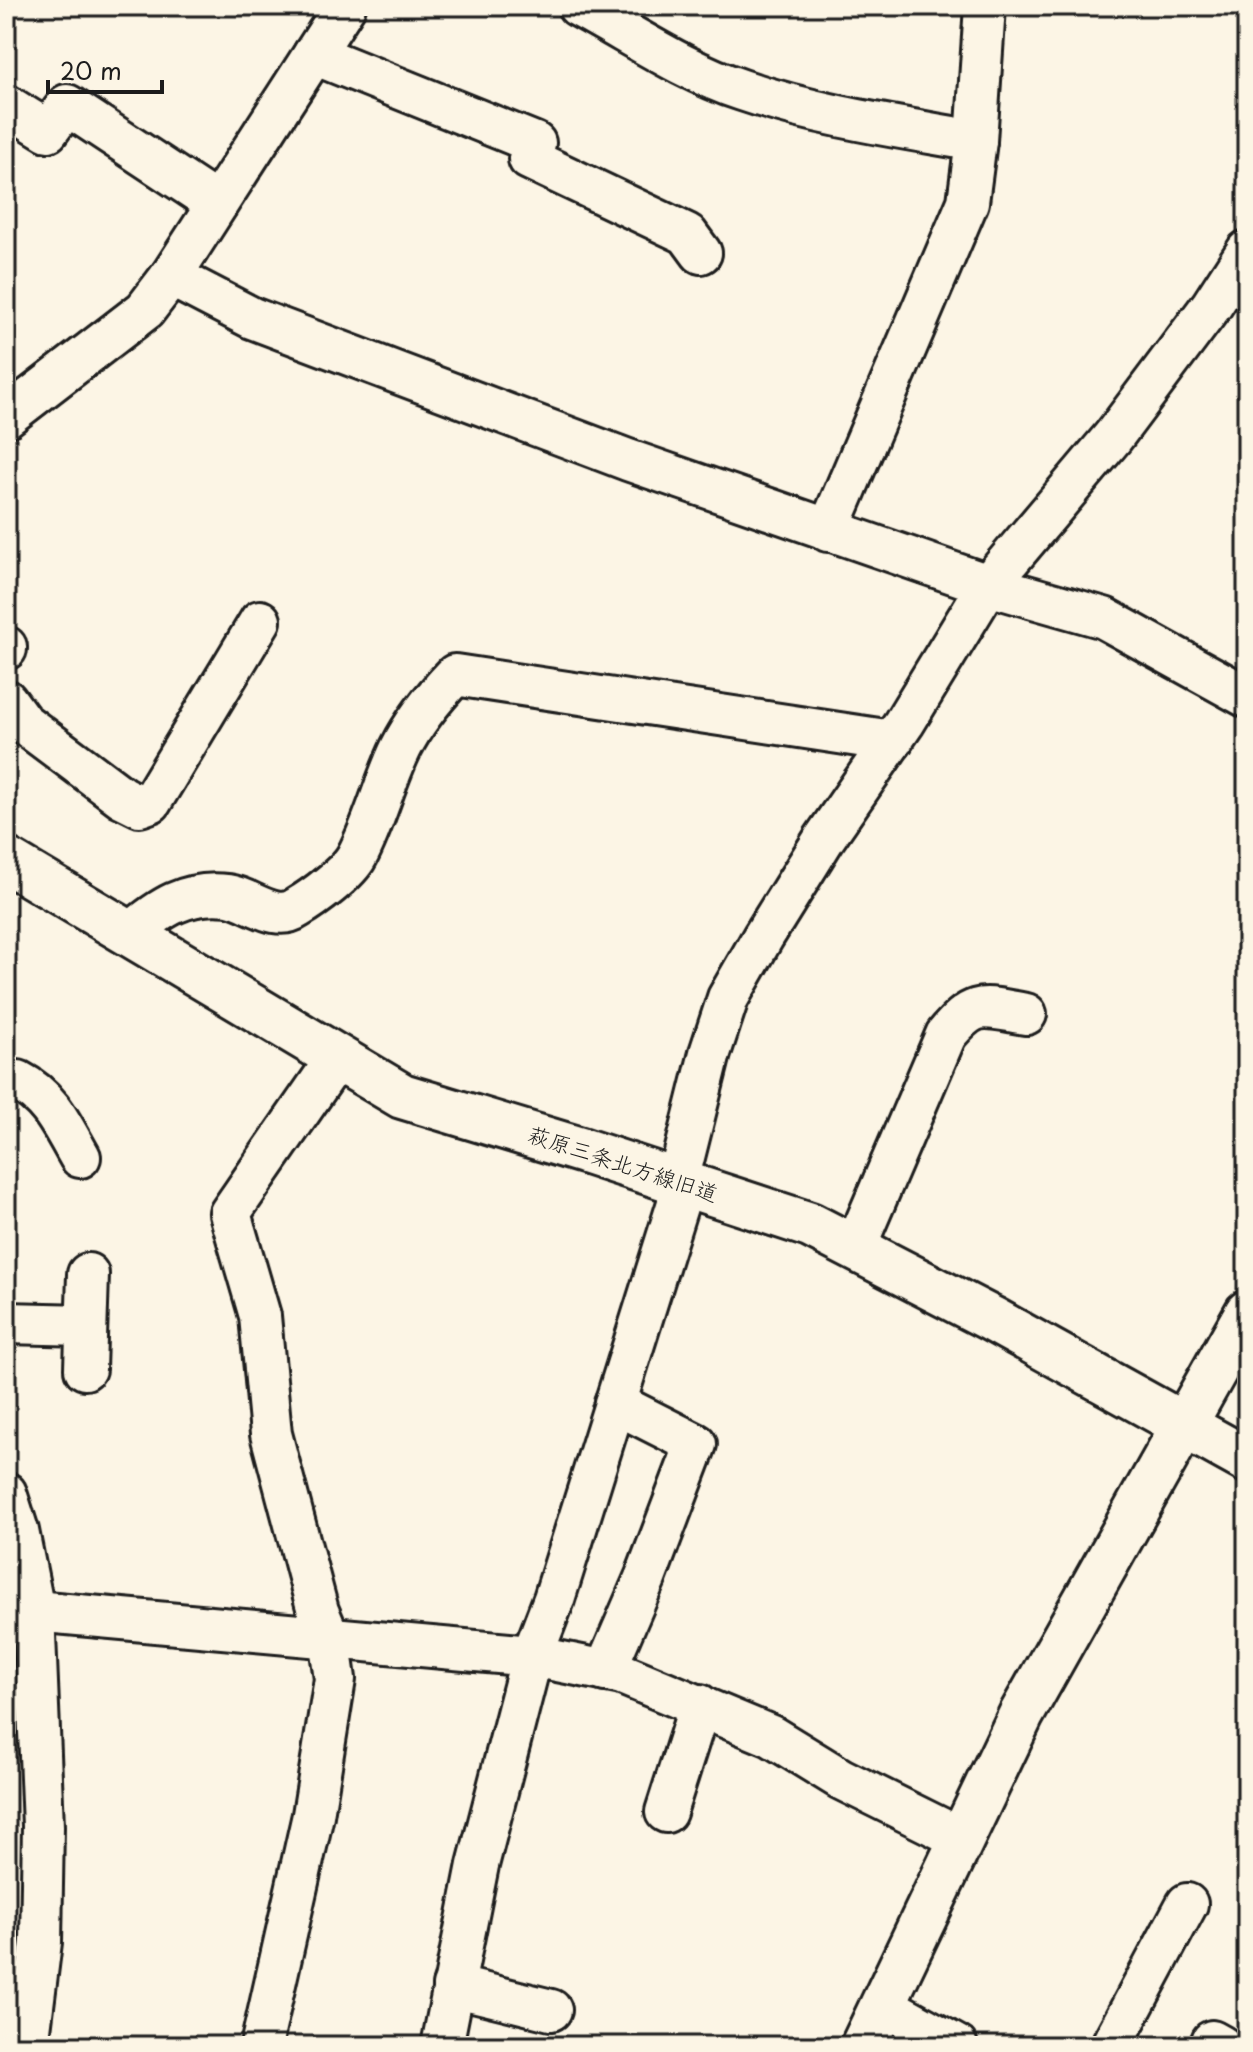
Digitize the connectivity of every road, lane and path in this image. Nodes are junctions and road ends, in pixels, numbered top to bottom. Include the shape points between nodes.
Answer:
1 (345, 6) edge
2 (578, 6) edge
3 (985, 6) edge
4 (314, 54) junction
5 (6, 105) edge
6 (976, 141) junction
7 (217, 204) junction
8 (1247, 251) edge
9 (701, 253) dead end
10 (171, 276) junction
11 (6, 417) edge
12 (828, 531) junction
13 (988, 585) junction
14 (260, 621) dead end
15 (1247, 697) edge
16 (6, 700) edge
17 (892, 741) junction
18 (6, 860) edge
19 (130, 934) junction
20 (1026, 1014) dead end
21 (337, 1058) junction
22 (6, 1085) edge
23 (80, 1157) dead end
24 (678, 1181) junction
25 (855, 1248) junction
26 (88, 1274) dead end
27 (1247, 1313) edge
28 (6, 1323) edge
29 (86, 1325) junction
30 (85, 1369) dead end
31 (615, 1403) junction
32 (1182, 1426) junction
33 (1247, 1460) edge
34 (6, 1493) edge
35 (20, 1612) edge
36 (329, 1637) junction
37 (532, 1656) junction
38 (605, 1671) junction
39 (700, 1705) junction
40 (666, 1812) dead end
41 (962, 1839) junction
42 (1187, 1904) dead end
43 (453, 1986) junction
44 (883, 2005) junction
45 (551, 2010) dead end
46 (28, 2046) edge
47 (261, 2046) edge
48 (442, 2046) edge
49 (863, 2046) edge
50 (957, 2046) edge
51 (1111, 2046) edge

1 - 4 street
2 - 6 street via 675,61 741,90 836,117
3 - 6 street
4 - 7 street
4 - 9 street via 535,143 529,159 687,234
5 - 7 street via 48,131 67,105
6 - 12 street via 968,202
7 - 10 street
8 - 13 street via 1113,437
10 - 11 street via 145,310
10 - 12 street via 267,324
12 - 13 street
13 - 15 street via 1104,618
13 - 17 street
14 - 16 street via 151,802 140,806 22,722
17 - 19 street via 455,675 426,706 401,749 356,859 319,892 294,911 275,913 229,895 188,896 157,911
17 - 24 street via 824,839 728,998
18 - 19 street, 萩原三条北方線旧道
19 - 21 street, 萩原三条北方線旧道
20 - 25 street via 980,1006 962,1015 946,1035
21 - 24 street, 萩原三条北方線旧道 via 402,1096
21 - 36 street via 230,1213 260,1316 271,1434
22 - 23 street via 18,1081 47,1100
24 - 25 street, 萩原三条北方線旧道 via 810,1225
24 - 31 street via 678,1203
25 - 32 street, 萩原三条北方線旧道
26 - 29 street
27 - 32 street
28 - 29 street
29 - 30 street
31 - 37 street
31 - 38 street via 696,1444
32 - 33 street, 萩原三条北方線旧道
32 - 41 street via 1021,1715
34 - 35 street via 18,1531
35 - 36 street
35 - 46 street via 43,1826 41,1942
36 - 37 street
36 - 47 street via 335,1679 327,1740
37 - 38 street
37 - 43 street
38 - 39 street
39 - 40 street
39 - 41 street via 771,1736 841,1779
41 - 44 street
42 - 51 street
43 - 45 street
43 - 48 street
44 - 49 street
44 - 50 street

